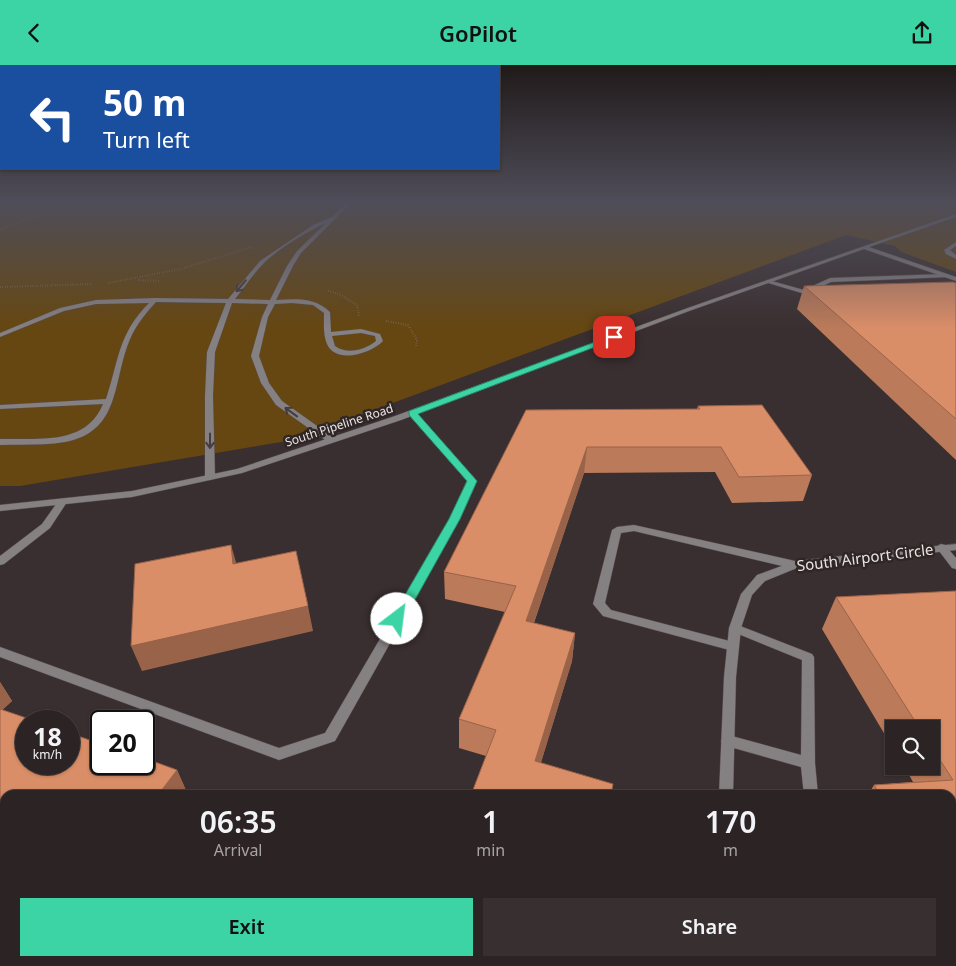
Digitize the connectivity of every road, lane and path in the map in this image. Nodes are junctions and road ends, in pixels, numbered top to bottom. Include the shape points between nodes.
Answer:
1 (257, 245) dead end
2 (285, 245) edge
3 (306, 245) edge
4 (874, 245) edge
5 (954, 245) edge
6 (866, 248) junction
7 (956, 257) edge
8 (946, 276) junction
9 (956, 279) edge
10 (768, 282) junction
11 (101, 283) dead end
12 (93, 284) dead end
13 (0, 287) edge
14 (803, 293) junction
15 (819, 296) edge
16 (154, 300) junction
17 (230, 301) junction
18 (273, 302) junction
19 (329, 334) junction
20 (0, 335) edge
21 (109, 401) junction
22 (0, 407) edge
23 (412, 413) junction
24 (331, 440) junction
25 (0, 442) edge
26 (210, 477) junction
27 (62, 501) junction
28 (0, 508) edge
29 (941, 547) junction
30 (956, 547) edge
31 (0, 561) edge
32 (794, 565) junction
33 (956, 565) edge
34 (735, 628) junction
35 (733, 645) junction
36 (0, 652) edge
37 (728, 741) junction
38 (808, 763) junction
39 (726, 790) edge
40 (811, 790) edge

1 - 11 path via 152,276
2 -> 17 street via 262,262
3 - 18 street via 290,266
4 - 6 street, South Pipeline Road
5 - 7 street via 947,250
6 - 8 street
6 - 10 street, South Pipeline Road
8 - 9 street
8 - 14 street via 830,280
10 - 14 street
10 - 23 street, South Pipeline Road
12 - 13 path
14 - 15 street
16 - 17 street
16 - 20 street via 96,302 62,309
16 - 21 street via 128,333
17 - 18 street
17 -> 26 street via 211,352
18 - 19 street via 315,303 327,312
24 -> 18 street via 279,403 265,383 255,356 265,317
19 - 19 street via 368,332 378,335 380,341 363,351 341,351 331,347
21 - 22 street
21 - 25 street via 99,423 85,433 66,439
23 - 24 street, South Pipeline Road
23 - 36 street via 472,481 455,519 330,737 279,755
24 - 26 street, South Pipeline Road via 239,471
26 - 27 street, South Pipeline Road via 132,494
27 - 28 street, South Pipeline Road
27 - 31 street via 46,526
29 - 30 street, South Airport Circle
29 - 32 street, South Airport Circle
29 - 33 street
32 - 34 street, South Airport Circle via 761,578 747,594
32 - 35 street via 634,528 618,529 599,604 607,613
34 - 35 street, South Airport Circle
34 - 38 street via 808,657
35 - 37 street, South Airport Circle
37 - 38 street
37 - 39 street, South Airport Circle
38 - 40 street

